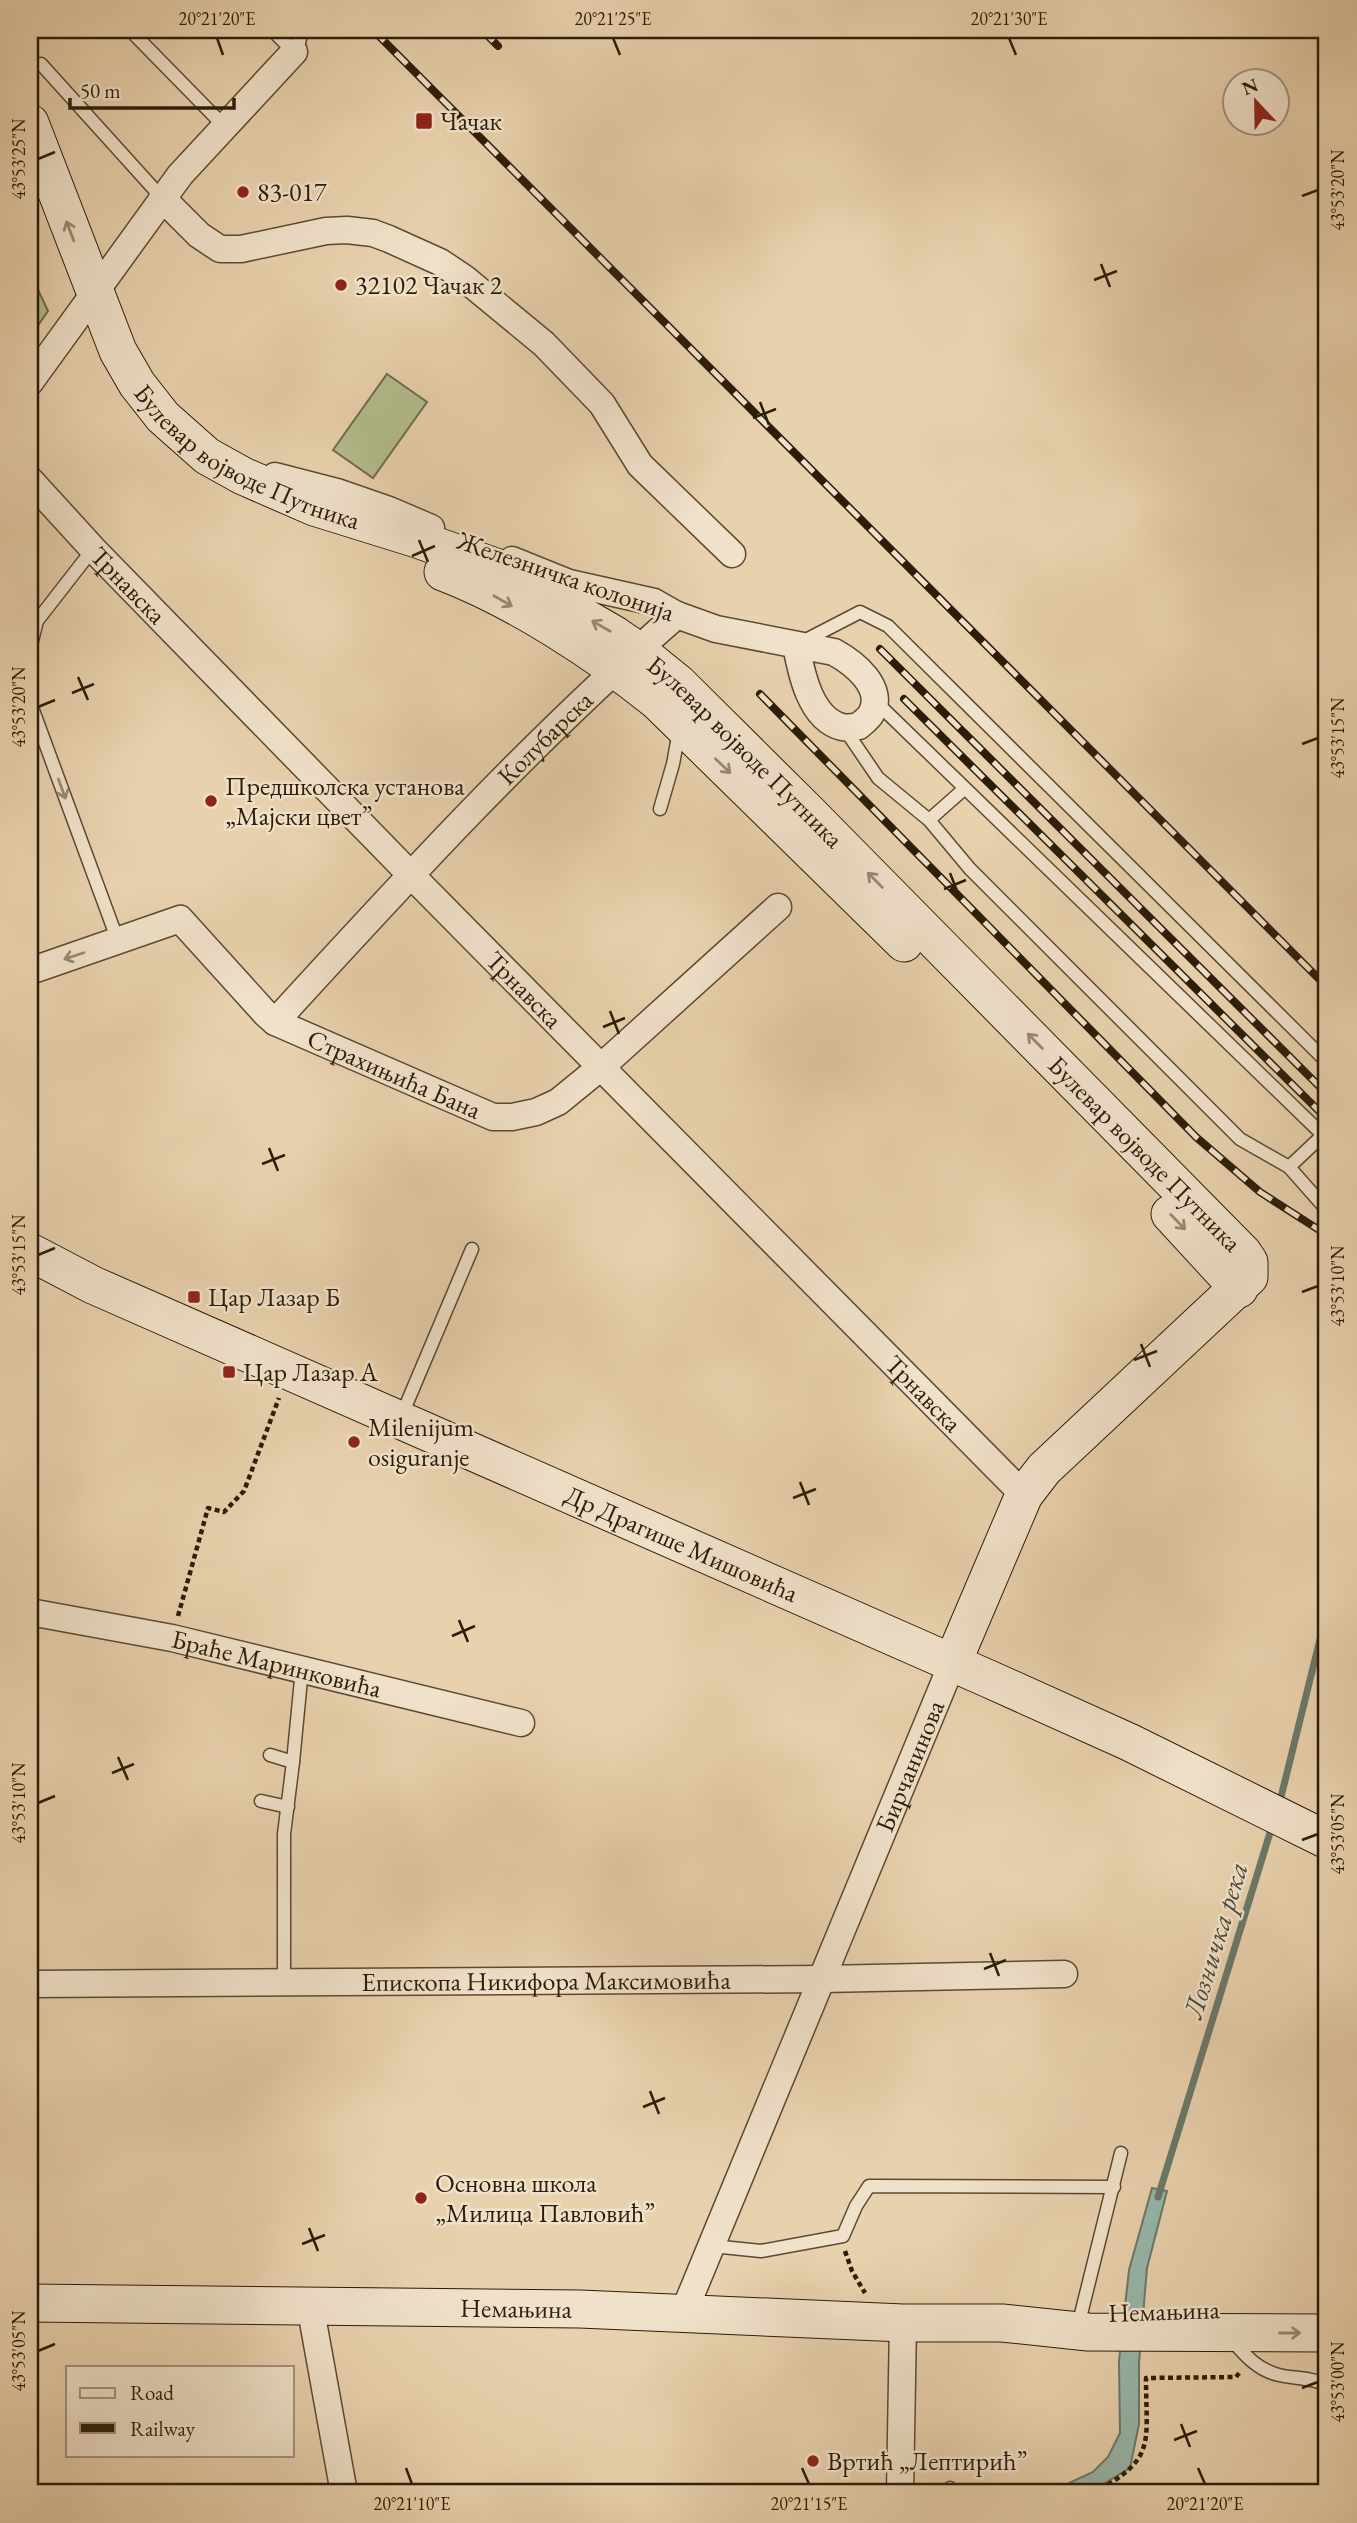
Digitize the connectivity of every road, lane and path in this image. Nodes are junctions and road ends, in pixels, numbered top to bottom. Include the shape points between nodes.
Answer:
1 (130, 30) edge
2 (291, 39) edge
3 (41, 64) dead end
4 (30, 123) edge
5 (224, 126) junction
6 (30, 195) edge
7 (162, 198) junction
8 (91, 298) junction
9 (30, 382) edge
10 (30, 480) edge
11 (93, 550) junction
12 (732, 554) dead end
13 (677, 615) junction
14 (796, 645) junction
15 (30, 649) edge
16 (627, 659) junction
17 (875, 701) junction
18 (30, 702) edge
19 (680, 724) junction
20 (844, 728) junction
21 (964, 789) junction
22 (660, 809) dead end
23 (929, 820) junction
24 (410, 874) junction
25 (778, 907) dead end
26 (118, 942) junction
27 (30, 971) edge
28 (275, 1022) junction
29 (1327, 1062) edge
30 (601, 1067) junction
31 (1289, 1167) junction
32 (1327, 1210) edge
33 (472, 1249) dead end
34 (31, 1251) edge
35 (1239, 1289) junction
36 (281, 1392) dead end
37 (400, 1420) junction
38 (1024, 1495) junction
39 (30, 1612) edge
40 (172, 1637) junction
41 (953, 1664) junction
42 (302, 1669) junction
43 (521, 1723) dead end
44 (270, 1755) dead end
45 (293, 1762) junction
46 (261, 1801) dead end
47 (288, 1807) junction
48 (1327, 1840) edge
49 (1064, 1974) dead end
50 (823, 1979) junction
51 (284, 1982) junction
52 (30, 1984) edge
53 (1121, 2153) dead end
54 (1114, 2187) junction
55 (844, 2236) junction
56 (712, 2246) junction
57 (867, 2297) dead end
58 (30, 2303) edge
59 (310, 2305) junction
60 (1327, 2308) edge
61 (683, 2314) junction
62 (1081, 2314) junction
63 (903, 2323) junction
64 (1002, 2323) junction
65 (1226, 2333) junction
66 (1327, 2333) edge
67 (1250, 2360) junction
68 (1327, 2385) edge
69 (345, 2493) edge
70 (900, 2493) edge
71 (1093, 2493) edge

1 - 5 lane
2 - 5 street
3 - 7 lane
8 -> 4 main road
5 - 7 street
6 - 8 main road
7 - 8 street
7 - 12 street via 220,249 347,230 373,233 440,262 544,344 602,404 640,465
8 - 9 street
8 - 13 street, Железничка колонија via 160,397 233,453 276,476 389,510 569,583 654,602
8 - 16 main road, Булевар војводе Путника via 104,367 159,441 210,485 473,583 564,635
10 - 11 street, Трнавска
11 - 15 lane via 37,621
11 - 24 street, Трнавска
13 - 14 street, Железничка колонија via 716,629
13 - 16 street, Колубарска
14 - 17 street, Железничка колонија via 834,652 849,661 871,686
14 - 20 street via 816,706 829,721
14 - 29 lane via 860,612 888,626
16 - 19 main road, Булевар војводе Путника
16 - 24 street, Колубарска
35 -> 16 main road, Булевар војводе Путника via 1249,1277 1249,1262 1243,1253 678,684
17 - 20 street via 859,726
17 - 21 lane
18 -> 26 lane
19 - 22 lane
19 -> 35 main road, Булевар војводе Путника via 905,944
20 - 23 lane via 878,778
21 - 23 lane
21 - 31 lane via 1323,1135
23 - 31 lane via 970,869 1240,1139
24 - 28 street, Колубарска
24 - 30 street, Трнавска
25 - 30 street, Страхињића Бана
26 -> 27 street, Страхињића Бана
26 - 28 street, Страхињића Бана via 180,919
28 - 30 street, Страхињића Бана via 493,1117 547,1107
30 - 38 street, Трнавска
31 - 32 lane
33 - 37 lane
34 - 37 main road, Др Драгише Мишовића via 93,1285
35 - 38 main road, Бирчанинова via 1044,1469
36 - 40 path via 244,1492 224,1513 208,1508
37 - 41 main road, Др Драгише Мишовића
38 - 41 main road, Бирчанинова
39 - 40 street, Браће Маринковића
40 - 42 street, Браће Маринковића
41 - 48 main road, Др Драгише Мишовића via 1129,1742
41 - 50 street, Бирчанинова
42 - 43 street, Браће Маринковића
42 - 45 lane
44 - 45 lane
45 - 47 lane
46 - 47 lane
47 - 51 lane
49 - 50 street, Епископа Никифора Максимовића
50 - 51 street, Епископа Никифора Максимовића
50 - 56 street, Бирчанинова
51 - 52 street, Епископа Никифора Максимовића
53 - 54 lane
54 - 55 lane via 869,2186
54 - 62 lane
55 - 56 lane via 761,2251
55 - 57 path via 846,2255
56 - 61 street, Бирчанинова
58 - 59 main road, Немањина
59 - 61 main road, Немањина
59 - 69 street
60 - 62 main road, Немањина via 1140,2309
61 - 63 main road, Немањина
62 - 64 main road, Немањина
63 - 64 main road, Немањина
63 - 70 street
64 - 65 main road, Немањина via 1087,2332
65 -> 66 main road, Немањина
65 - 67 lane
67 - 68 lane via 1277,2375
67 - 71 path via 1236,2377 1146,2378 1146,2438 1141,2456 1120,2479

